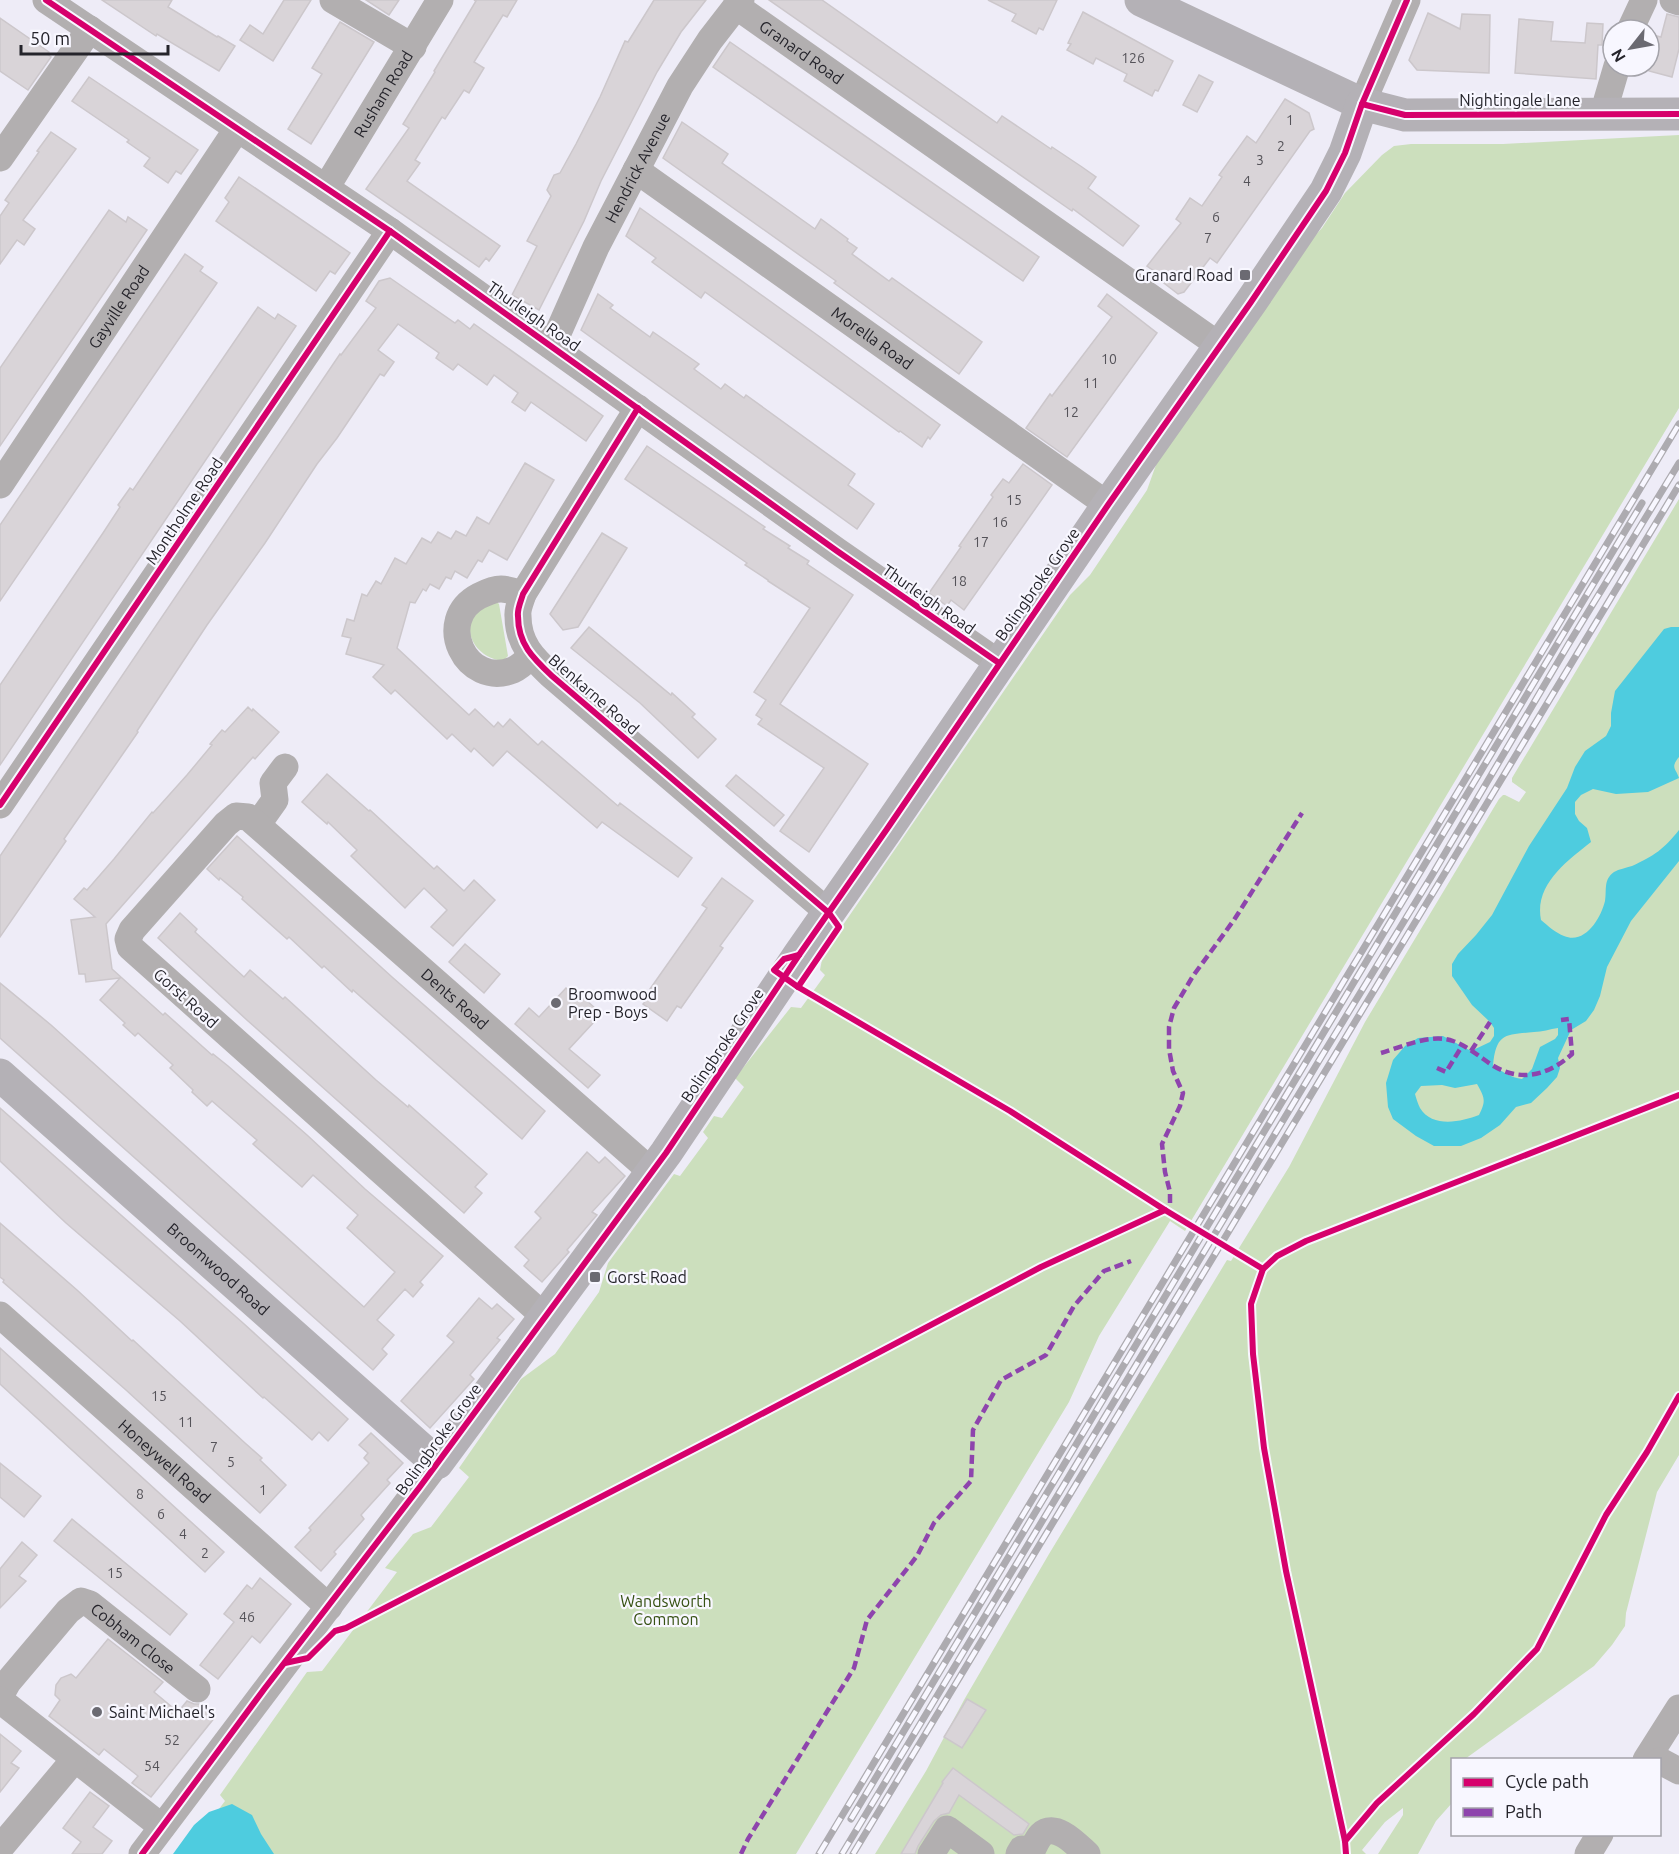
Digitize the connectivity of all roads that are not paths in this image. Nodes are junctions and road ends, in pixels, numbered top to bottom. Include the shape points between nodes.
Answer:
1 (46, 0) edge
2 (333, 0) edge
3 (440, 0) edge
4 (1141, 0) edge
5 (1407, 0) edge
6 (1644, 0) edge
7 (1673, 0) edge
8 (1679, 2) edge
9 (738, 3) edge
10 (1636, 18) edge
11 (90, 29) junction
12 (413, 47) junction
13 (1613, 78) edge
14 (1362, 104) junction
15 (1606, 113) junction
16 (1679, 114) edge
17 (237, 129) junction
18 (0, 159) edge
19 (636, 170) junction
20 (326, 188) junction
21 (390, 231) junction
22 (550, 345) junction
23 (1220, 346) junction
24 (638, 408) junction
25 (0, 485) edge
26 (1108, 505) junction
27 (523, 594) junction
28 (531, 656) junction
29 (999, 663) junction
30 (285, 767) dead end
31 (0, 805) edge
32 (258, 824) junction
33 (829, 913) junction
34 (0, 1075) edge
35 (652, 1172) junction
36 (0, 1315) edge
37 (545, 1317) junction
38 (437, 1463) junction
39 (329, 1607) junction
40 (197, 1689) dead end
41 (0, 1698) edge
42 (1679, 1708) edge
43 (1654, 1758) edge
44 (74, 1760) junction
45 (1661, 1763) edge
46 (1679, 1771) edge
47 (162, 1827) junction
48 (1599, 1836) edge
49 (0, 1848) edge
50 (142, 1854) edge
51 (931, 1854) edge
52 (981, 1854) edge
53 (1019, 1854) edge
54 (1087, 1854) edge
55 (1588, 1854) edge

1 - 11 street, Thurleigh Road
2 - 12 street
3 - 12 street, Rusham Road
4 - 14 main road, Nightingale Lane
5 - 14 street
6 - 10 street
7 - 8 street
9 - 19 street, Hendrick Avenue via 680,86
9 - 23 street, Granard Road
11 - 17 street, Thurleigh Road
11 - 18 street
12 - 20 street, Rusham Road
13 - 15 street
14 - 15 main road, Nightingale Lane via 1406,115
14 - 23 main road, Bolingbroke Grove via 1345,153 1326,191
15 - 16 main road, Nightingale Lane
17 - 20 street, Thurleigh Road
17 - 25 street, Gayville Road
19 - 22 street, Hendrick Avenue
19 - 26 street, Morella Road
20 - 21 street, Thurleigh Road
21 - 22 street, Thurleigh Road
21 - 31 street, Montholme Road
22 - 24 street, Thurleigh Road
23 - 26 main road, Bolingbroke Grove
24 - 27 street, Blenkarne Road
24 - 29 street, Thurleigh Road
26 - 29 main road, Bolingbroke Grove
27 - 28 street, Blenkarne Road via 517,615 521,638
27 - 28 street, Blenkarne Road via 501,589 472,600 463,609 456,637 468,661 482,671 501,674
28 - 33 street, Blenkarne Road
29 - 33 main road, Bolingbroke Grove
30 - 32 street via 273,783 275,800
32 - 35 street, Dents Road
32 - 37 street, Gorst Road via 248,817 236,816 226,824 132,930 130,948
33 - 35 main road, Bolingbroke Grove
34 - 38 main road, Broomwood Road
35 - 37 main road, Bolingbroke Grove
36 - 39 street, Honeywell Road
37 - 38 main road, Bolingbroke Grove
38 - 39 street, Bolingbroke Grove
39 - 47 street, Bolingbroke Grove
40 - 41 street, Cobham Close via 175,1656 81,1601 8,1682
41 - 44 street, Cobham Close
42 - 43 street
44 - 47 street, Cobham Close
44 - 49 street
45 - 46 street
47 - 50 street, Bolingbroke Grove
48 - 55 street
51 - 52 street via 947,1829
53 - 54 street via 1022,1850 1031,1852 1047,1831 1059,1831

